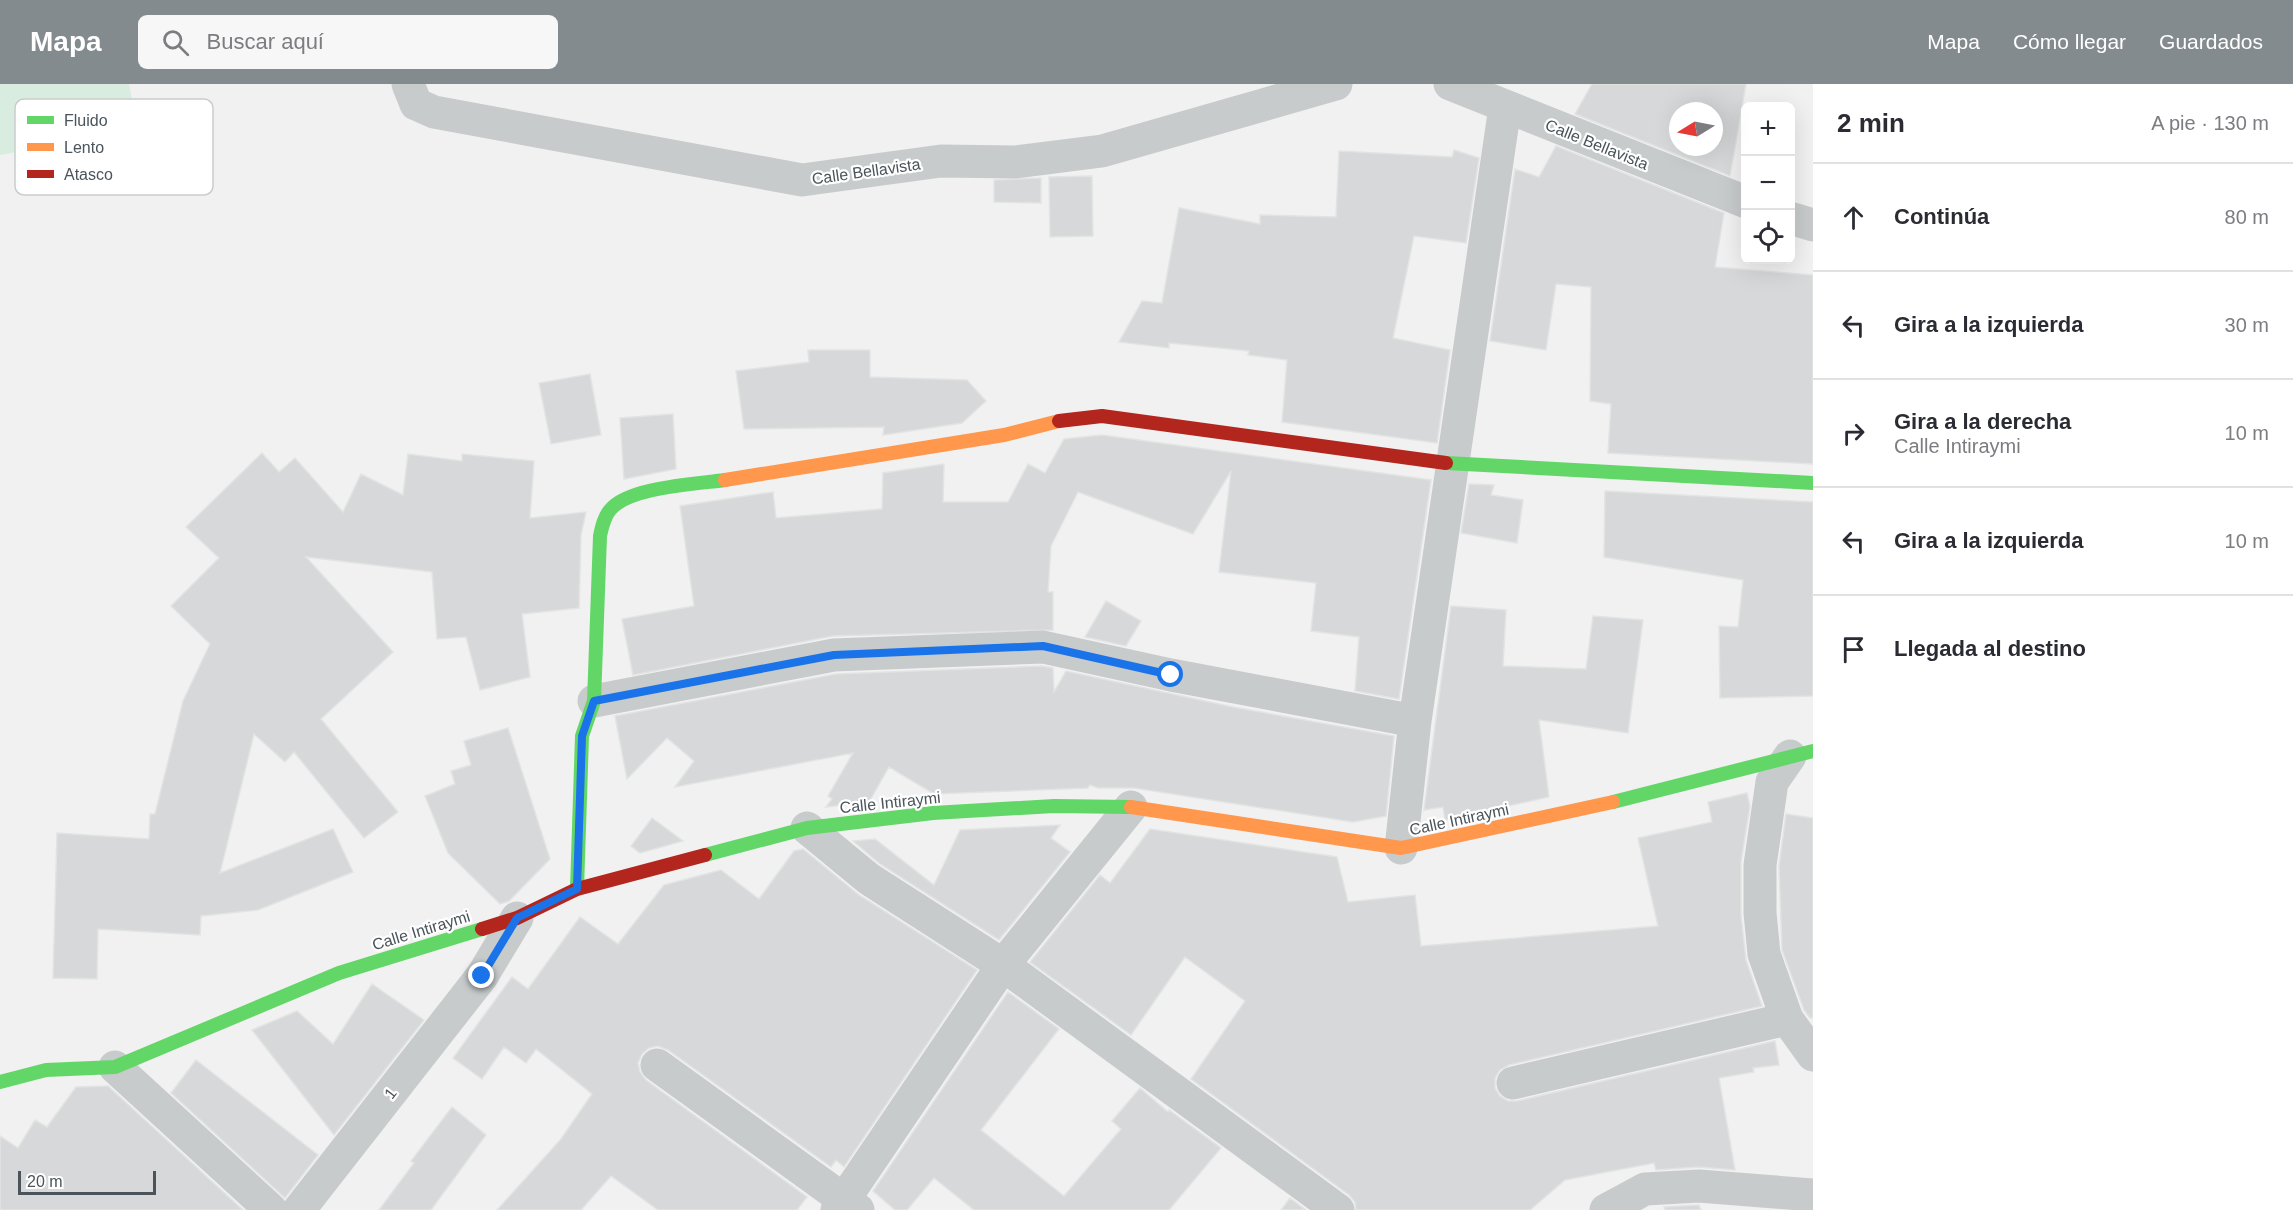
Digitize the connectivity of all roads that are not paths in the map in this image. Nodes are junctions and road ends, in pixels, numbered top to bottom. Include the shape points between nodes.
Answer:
1 (408, 84) edge
2 (1336, 84) edge
3 (1450, 84) edge
4 (1505, 107) junction
5 (1741, 200) edge
6 (1795, 219) edge
7 (1813, 225) edge
8 (1455, 464) junction
9 (1813, 483) edge
10 (594, 701) junction
11 (1415, 721) junction
12 (1802, 754) edge
13 (1131, 807) junction
14 (807, 828) junction
15 (1401, 849) junction
16 (577, 889) junction
17 (517, 918) junction
18 (1003, 965) junction
19 (1787, 1019) junction
20 (1813, 1055) edge
21 (657, 1065) dead end
22 (115, 1067) junction
23 (0, 1082) edge
24 (1513, 1083) dead end
25 (1813, 1195) edge
26 (846, 1207) edge
27 (271, 1210) edge
28 (299, 1210) edge
29 (1338, 1210) edge
30 (1606, 1210) edge

1 - 2 street, Calle Bellavista via 416,105 434,112 802,180 941,161 1016,162 1102,151
3 - 4 street, Calle Bellavista
4 - 5 street, Calle Bellavista
4 - 8 street
6 - 7 street
8 - 9 main road
8 - 10 main road via 1102,416 636,494 614,503 605,514 600,536
8 - 11 street
10 - 11 street via 834,655 1043,646 1171,675
10 - 16 main road via 582,736
11 - 15 street
12 - 15 main road, Calle Intiraymi via 1593,807
12 - 19 street via 1772,782 1760,865 1764,954
13 - 14 main road, Calle Intiraymi via 1054,806 944,812
13 - 15 main road, Calle Intiraymi
13 - 18 street
14 - 16 main road, Calle Intiraymi
14 - 18 street via 869,879
16 - 17 main road, Calle Intiraymi
17 - 22 main road, Calle Intiraymi via 339,973
17 - 28 street, 1 via 482,976
18 - 26 street
18 - 29 street
19 - 20 street
19 - 24 street
21 - 26 street
22 - 23 main road, Calle Intiraymi via 46,1070
22 - 27 street
25 - 30 street via 1699,1186 1645,1189

